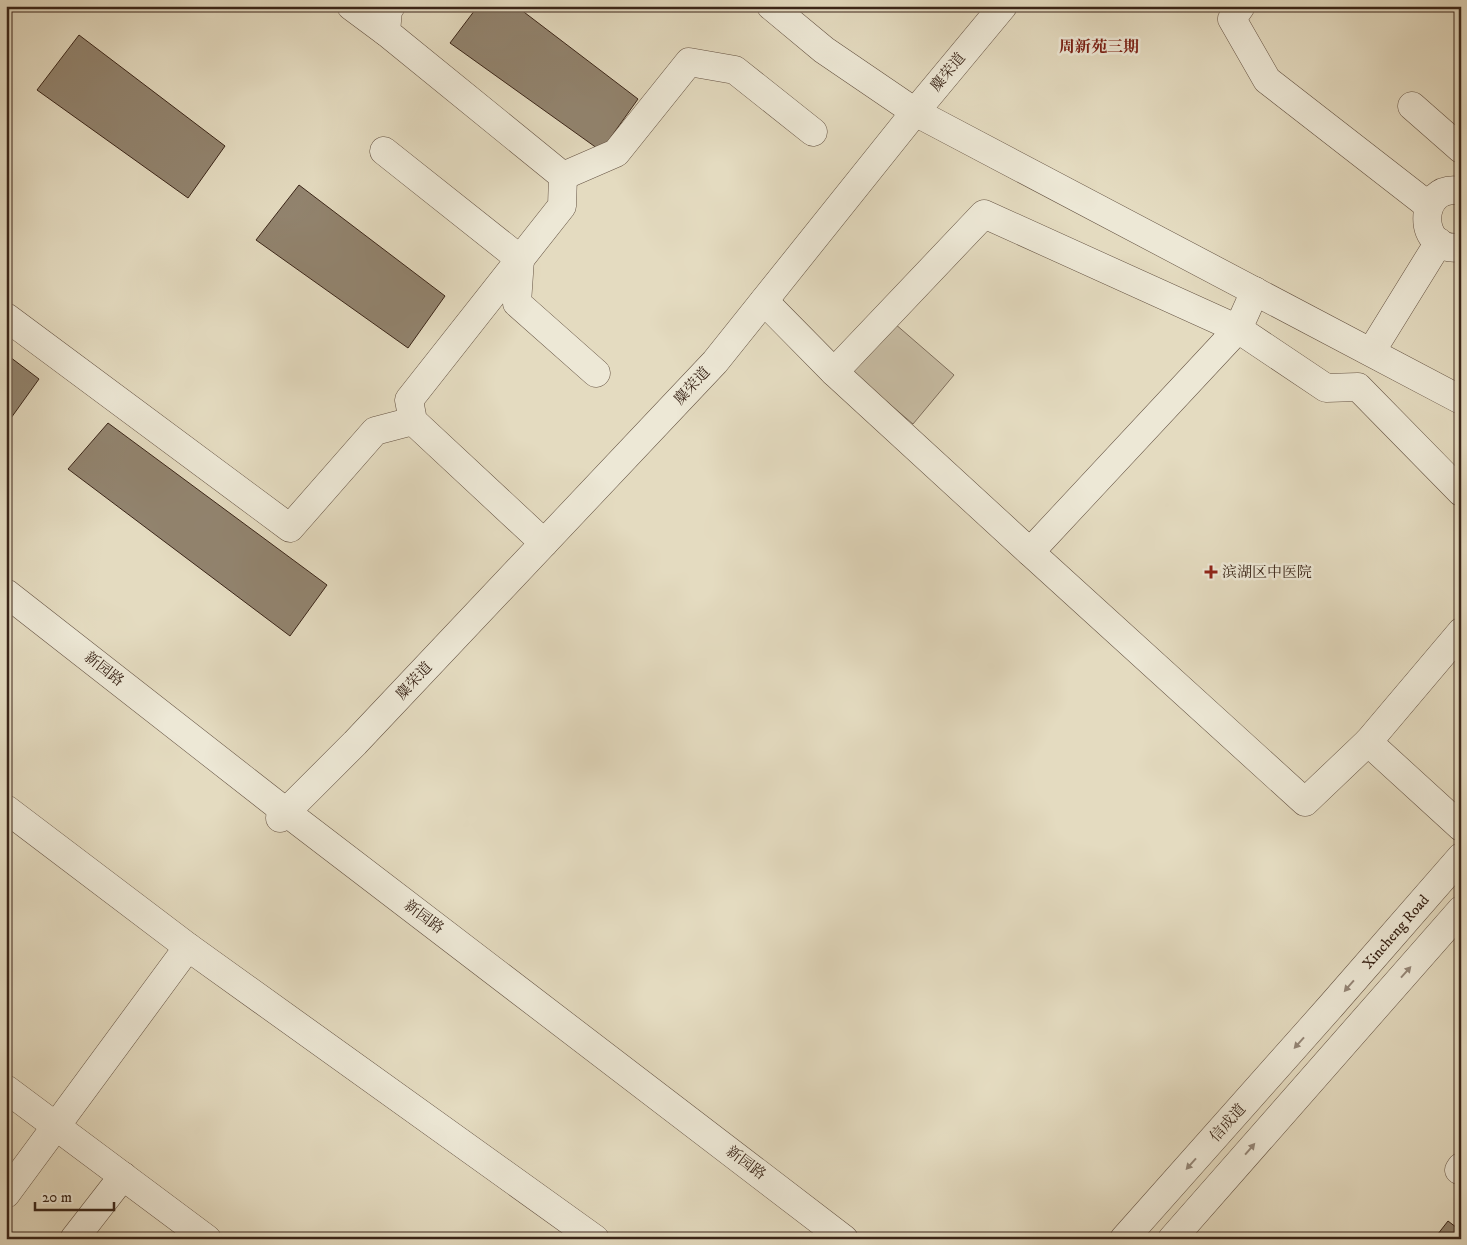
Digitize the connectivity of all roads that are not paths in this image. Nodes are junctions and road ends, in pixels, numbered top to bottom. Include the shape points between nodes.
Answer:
1 (351, 6) edge
2 (770, 6) edge
3 (1003, 6) edge
4 (1241, 6) edge
5 (389, 19) edge
6 (1412, 106) dead end
7 (915, 112) junction
8 (813, 132) dead end
9 (1461, 149) edge
10 (384, 151) dead end
11 (563, 176) junction
12 (1461, 191) edge
13 (1429, 206) junction
14 (1450, 244) edge
15 (520, 259) junction
16 (1255, 291) junction
17 (764, 301) junction
18 (6, 318) edge
19 (1238, 329) junction
20 (1371, 352) junction
21 (834, 372) junction
22 (596, 373) dead end
23 (1461, 400) edge
24 (413, 420) junction
25 (1461, 492) edge
26 (544, 542) junction
27 (1030, 552) junction
28 (6, 593) edge
29 (6, 604) edge
30 (1461, 632) edge
31 (1368, 742) junction
32 (6, 809) edge
33 (283, 815) junction
34 (1461, 827) edge
35 (1461, 857) edge
36 (1461, 910) edge
37 (188, 947) junction
38 (6, 1089) edge
39 (56, 1126) junction
40 (1461, 1167) edge
41 (1461, 1171) edge
42 (123, 1176) junction
43 (6, 1194) edge
44 (74, 1239) edge
45 (207, 1239) edge
46 (595, 1239) edge
47 (823, 1239) edge
48 (844, 1239) edge
49 (1124, 1239) edge
50 (1172, 1239) edge

1 - 5 street
2 - 7 street via 824,50
3 - 7 street, 麋荣道
4 - 13 street via 1232,19 1267,80
5 - 11 street
6 - 9 street
7 - 16 street
7 - 17 street, 麋荣道
8 - 11 street via 735,70 689,62 616,153
10 - 15 street
11 - 15 street via 562,206
12 - 13 street via 1441,193
13 - 14 street via 1427,226 1432,235
14 - 20 street
15 - 22 street via 517,303
15 - 24 street via 409,400
16 - 19 street
16 - 20 street
17 - 21 street
17 - 26 street, 麋荣道 via 715,362
18 - 24 street via 290,528 375,431
19 - 21 street via 984,214
19 - 25 street via 1326,388 1358,387
19 - 27 street
20 - 23 street
21 - 27 street
24 - 26 street
26 - 33 street, 麋荣道
27 - 31 street via 1304,802
28 - 33 street, 新园路
29 - 33 street, 新园路
30 - 31 street
31 - 34 street
32 - 37 street
33 - 47 street, 新园路
33 - 48 street, 新园路
35 -> 49 street, 信成道
50 -> 36 street
37 - 39 street
37 - 46 street
38 - 39 street
39 - 42 street
39 - 43 street
40 - 41 street
42 - 44 street
42 - 45 street

